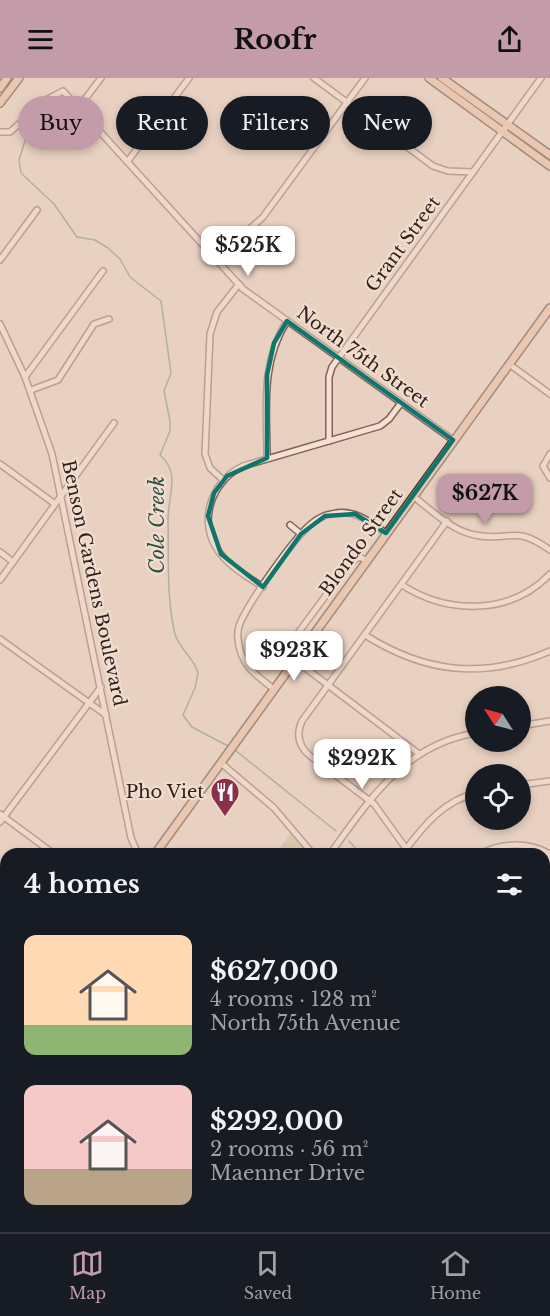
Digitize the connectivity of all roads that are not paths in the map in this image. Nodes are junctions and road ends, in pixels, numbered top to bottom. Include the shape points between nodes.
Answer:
1 (7, 78) edge
2 (19, 78) edge
3 (101, 78) edge
4 (189, 78) edge
5 (314, 78) edge
6 (365, 78) edge
7 (429, 78) edge
8 (442, 78) edge
9 (541, 78) edge
10 (0, 88) edge
11 (54, 96) edge
12 (68, 96) edge
13 (87, 96) edge
14 (352, 96) edge
15 (342, 99) edge
16 (0, 104) edge
17 (342, 110) edge
18 (507, 124) junction
19 (18, 125) edge
20 (0, 132) edge
21 (503, 132) junction
22 (104, 135) edge
23 (411, 150) edge
24 (550, 156) edge
25 (128, 161) junction
26 (550, 166) edge
27 (473, 172) junction
28 (37, 210) dead end
29 (216, 259) junction
30 (0, 260) edge
31 (103, 271) dead end
32 (239, 284) junction
33 (550, 308) edge
34 (109, 319) dead end
35 (287, 321) junction
36 (0, 324) edge
37 (5, 333) junction
38 (0, 339) edge
39 (338, 358) junction
40 (509, 364) junction
41 (25, 377) junction
42 (31, 390) junction
43 (550, 394) edge
44 (401, 403) junction
45 (114, 423) dead end
46 (453, 440) junction
47 (329, 441) junction
48 (550, 454) edge
49 (267, 459) junction
50 (0, 464) edge
51 (550, 478) edge
52 (223, 480) junction
53 (62, 495) junction
54 (412, 496) junction
55 (55, 504) junction
56 (447, 521) junction
57 (290, 525) dead end
58 (386, 533) junction
59 (301, 534) junction
60 (550, 550) edge
61 (0, 552) edge
62 (366, 560) junction
63 (13, 562) junction
64 (550, 574) edge
65 (0, 580) edge
66 (402, 585) junction
67 (263, 587) junction
68 (365, 635) junction
69 (0, 639) edge
70 (550, 651) edge
71 (293, 661) junction
72 (328, 686) junction
73 (101, 687) junction
74 (274, 689) junction
75 (88, 702) junction
76 (106, 715) junction
77 (550, 721) edge
78 (531, 724) edge
79 (465, 735) edge
80 (418, 754) junction
81 (223, 760) junction
82 (550, 781) edge
83 (531, 784) edge
84 (465, 797) edge
85 (369, 800) junction
86 (1, 818) edge
87 (45, 848) edge
88 (135, 848) edge
89 (159, 848) edge
90 (308, 848) edge
91 (334, 848) edge
92 (406, 848) edge
93 (410, 848) edge
94 (505, 848) edge
95 (538, 848) edge

1 - 10 main road
2 - 16 main road
3 - 13 street
4 - 25 street
5 - 15 street
6 - 14 street
7 - 21 main road
8 - 18 main road
9 - 18 street, Grant Street
11 - 12 street, North 75th Street via 63,91
17 - 29 street via 263,217
18 - 21 street, Grant Street
18 - 24 main road
19 - 20 street, North 75th Street via 10,132
21 - 26 main road
21 - 27 street, Grant Street
22 - 25 street, North 75th Street
23 - 27 street via 433,166
25 - 29 street, North 75th Street
27 - 39 street, Grant Street
28 - 30 street
29 - 32 street, North 75th Street
31 - 41 street
32 - 35 street, North 75th Street
32 - 52 street via 218,312 209,342 205,454 210,468
33 - 40 main road, Blondo Street
34 - 42 street via 94,324 58,380
35 - 39 street, North 75th Street
35 - 49 street via 274,343 268,366
36 - 37 street, Benson Gardens Boulevard
37 - 38 street
37 - 41 street, Benson Gardens Boulevard
39 - 44 street, North 75th Street
39 - 47 street, Grant Street via 329,377
40 - 43 street
40 - 46 main road, Blondo Street
41 - 42 street, Benson Gardens Boulevard
42 - 53 street, Benson Gardens Boulevard
44 - 46 street, North 75th Street
44 - 47 street via 380,426
45 - 53 street
46 - 54 main road, Blondo Street
47 - 49 street
48 - 51 street via 543,466
49 - 52 street via 238,468
50 - 55 street
52 - 67 street via 209,508 212,539 225,559
53 - 55 street
53 - 73 street, Benson Gardens Boulevard
54 - 56 street
54 - 58 main road, Blondo Street
55 - 63 street
56 - 60 street via 476,536 526,535
56 - 66 street
57 - 59 street
58 - 59 street via 365,518 341,512 319,518
58 - 62 main road, Blondo Street
59 - 67 street
61 - 63 street
62 - 71 main road, Blondo Street
62 - 71 street via 359,557 349,564 293,640 287,654
63 - 65 street
64 - 66 street via 521,595 474,607 443,605
66 - 68 street
67 - 74 street via 242,618 238,639 247,667
68 - 70 street via 398,654 447,668 501,666
68 - 72 street
69 - 75 street
71 - 72 street
71 - 74 main road, Blondo Street
72 - 80 street
72 - 85 street via 299,729 300,744 310,757
73 - 75 street
73 - 76 street, Benson Gardens Boulevard
74 - 81 main road, Blondo Street
75 - 76 street
75 - 86 street
76 - 88 street, Benson Gardens Boulevard
77 - 78 street
79 - 80 street
80 - 85 street via 392,773
81 - 89 main road, Blondo Street
81 - 90 street via 274,808
82 - 83 street
84 - 93 street via 435,814
85 - 91 street
85 - 92 street
86 - 87 street
94 - 95 street via 521,844

